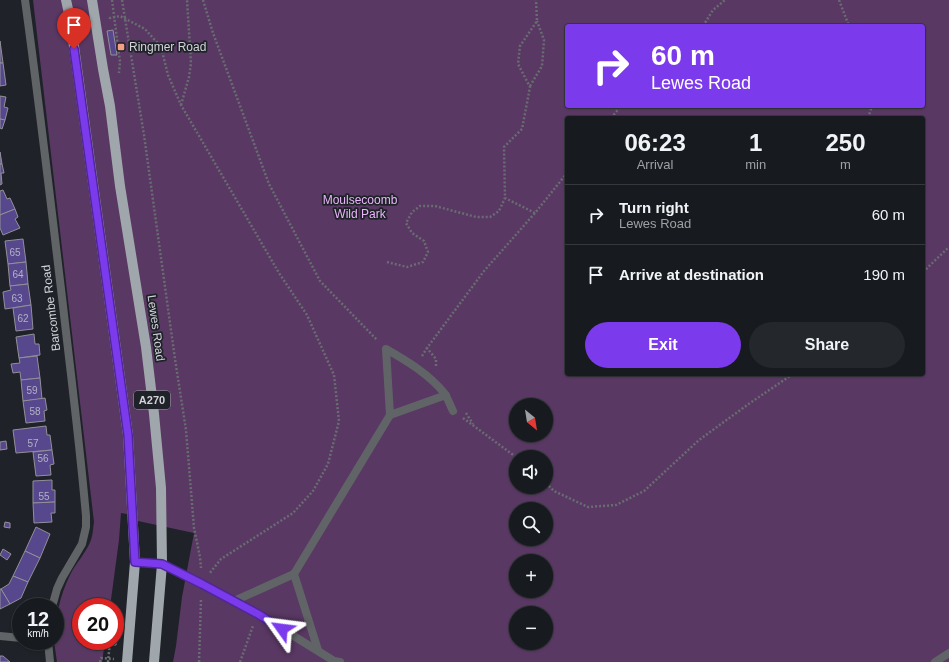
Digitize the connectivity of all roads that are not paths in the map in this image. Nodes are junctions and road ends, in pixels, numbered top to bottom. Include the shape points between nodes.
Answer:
1 (25, 0) edge
2 (66, 0) edge
3 (92, 0) edge
4 (446, 395) junction
5 (453, 411) road end
6 (390, 415) junction
7 (135, 562) junction
8 (162, 564) junction
9 (294, 574) junction
10 (54, 598) edge
11 (234, 601) junction
12 (0, 636) edge
13 (12, 637) edge
14 (48, 650) edge
15 (318, 650) junction
16 (949, 652) edge
17 (50, 662) edge
18 (127, 662) edge
19 (154, 662) edge
20 (340, 662) edge
21 (935, 662) edge

1 - 10 street, Barcombe Road via 48,174 86,516 82,544 62,578
2 - 7 main road, A270 via 128,435
3 - 8 main road, Lewes Road / A270 via 146,347 160,488
4 - 5 street
4 - 6 street
4 - 6 street via 415,366 386,349
6 - 9 street
7 - 8 street
7 - 18 main road, A270
8 - 11 street
8 - 19 main road, Lewes Road / A270
9 - 11 street
9 - 15 street
11 - 15 street
12 - 13 street
14 - 17 street
15 - 20 street
16 - 21 street

